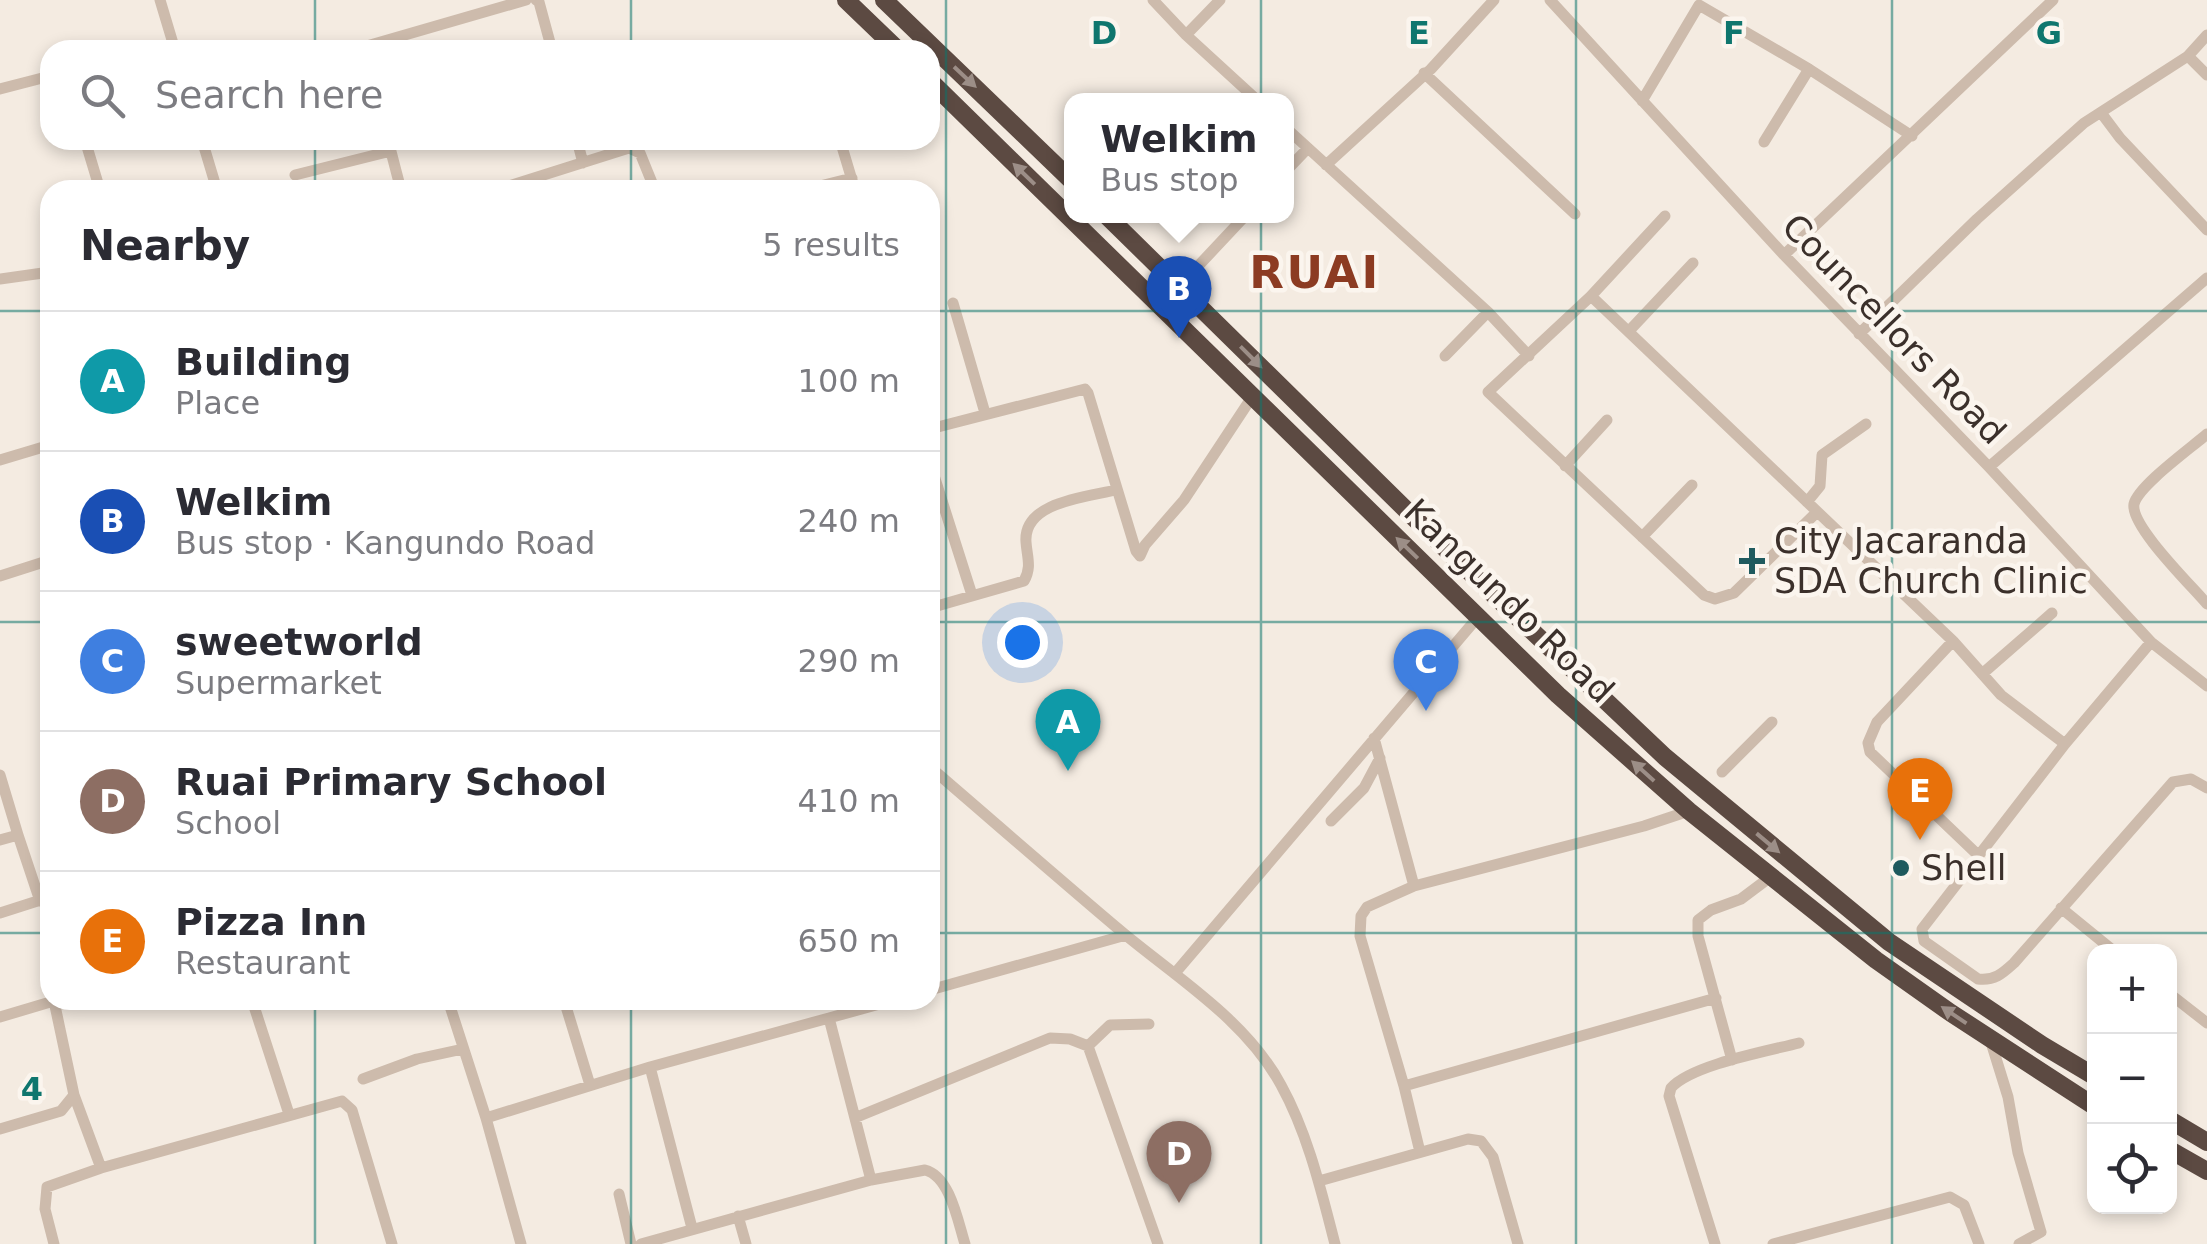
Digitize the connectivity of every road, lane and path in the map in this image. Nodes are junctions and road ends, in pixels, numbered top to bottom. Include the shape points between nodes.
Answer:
1 (160, 0) edge
2 (526, 0) edge
3 (536, 0) edge
4 (846, 0) edge
5 (1153, 0) edge
6 (1220, 0) edge
7 (1494, 0) edge
8 (1550, 0) edge
9 (2054, 0) edge
10 (895, 3) edge
11 (1186, 35) junction
12 (2207, 35) edge
13 (172, 40) edge
14 (389, 40) edge
15 (549, 40) edge
16 (888, 40) edge
17 (932, 40) edge
18 (940, 48) edge
19 (2188, 56) junction
20 (1809, 69) junction
21 (1424, 74) junction
22 (2207, 75) edge
23 (40, 79) edge
24 (0, 89) edge
25 (940, 91) edge
26 (1250, 93) edge
27 (1642, 101) junction
28 (2102, 114) junction
29 (1294, 135) edge
30 (1912, 136) junction
31 (1764, 142) dead end
32 (1308, 148) junction
33 (89, 150) edge
34 (205, 150) edge
35 (376, 150) edge
36 (390, 150) edge
37 (579, 150) edge
38 (628, 150) edge
39 (637, 150) edge
40 (843, 150) edge
41 (583, 163) junction
42 (1294, 163) edge
43 (1326, 166) junction
44 (1064, 173) edge
45 (295, 174) dead end
46 (97, 180) edge
47 (213, 180) edge
48 (398, 180) edge
49 (528, 180) edge
50 (652, 180) edge
51 (852, 180) edge
52 (1064, 213) edge
53 (1575, 214) dead end
54 (1665, 216) dead end
55 (1075, 223) edge
56 (1113, 223) edge
57 (1239, 223) edge
58 (2207, 230) edge
59 (1784, 255) junction
60 (1693, 263) dead end
61 (40, 275) edge
62 (1186, 278) dead end
63 (2207, 278) edge
64 (0, 279) edge
65 (1591, 296) junction
66 (954, 304) dead end
67 (1488, 312) junction
68 (1629, 331) junction
69 (1859, 334) junction
70 (1445, 356) dead end
71 (1529, 356) junction
72 (1252, 397) junction
73 (985, 413) junction
74 (1607, 420) dead end
75 (1866, 424) dead end
76 (940, 427) edge
77 (2207, 434) edge
78 (40, 449) edge
79 (0, 460) edge
80 (1566, 466) junction
81 (1989, 468) junction
82 (1692, 485) dead end
83 (1116, 490) junction
84 (1807, 502) junction
85 (940, 507) edge
86 (1818, 512) junction
87 (1642, 537) junction
88 (40, 563) edge
89 (0, 576) edge
90 (972, 595) junction
91 (2207, 604) edge
92 (940, 605) edge
93 (2052, 613) dead end
94 (1478, 617) junction
95 (1953, 640) junction
96 (2151, 642) junction
97 (1982, 674) junction
98 (2207, 686) edge
99 (1772, 722) dead end
100 (1374, 738) junction
101 (2065, 744) junction
102 (1380, 758) junction
103 (1722, 772) dead end
104 (0, 775) edge
105 (940, 777) edge
106 (2207, 788) edge
107 (1689, 812) junction
108 (1331, 821) dead end
109 (18, 835) junction
110 (0, 840) edge
111 (1979, 856) junction
112 (1769, 878) junction
113 (1414, 886) junction
114 (40, 887) edge
115 (40, 901) edge
116 (2061, 908) junction
117 (0, 913) edge
118 (1126, 935) junction
119 (1889, 942) junction
120 (2105, 944) edge
121 (1876, 960) junction
122 (1176, 972) junction
123 (1939, 976) junction
124 (1989, 980) junction
125 (940, 987) edge
126 (1924, 995) junction
127 (1716, 998) junction
128 (2177, 999) edge
129 (1976, 1001) junction
130 (40, 1005) edge
131 (58, 1010) edge
132 (255, 1010) edge
133 (451, 1010) edge
134 (567, 1010) edge
135 (857, 1010) edge
136 (0, 1016) edge
137 (828, 1018) junction
138 (2207, 1023) edge
139 (1148, 1024) dead end
140 (1990, 1038) junction
141 (1800, 1044) dead end
142 (2042, 1044) junction
143 (1088, 1046) junction
144 (464, 1048) junction
145 (1732, 1060) junction
146 (2034, 1066) junction
147 (650, 1067) junction
148 (2087, 1072) edge
149 (363, 1080) dead end
150 (590, 1085) junction
151 (1404, 1086) junction
152 (74, 1095) junction
153 (2087, 1101) edge
154 (288, 1114) junction
155 (856, 1117) junction
156 (486, 1118) junction
157 (2177, 1124) edge
158 (0, 1129) edge
159 (2207, 1142) edge
160 (1420, 1152) junction
161 (2177, 1154) edge
162 (101, 1168) junction
163 (2207, 1171) edge
164 (871, 1180) junction
165 (1319, 1180) junction
166 (618, 1194) dead end
167 (738, 1216) junction
168 (692, 1228) junction
169 (54, 1244) edge
170 (392, 1244) edge
171 (520, 1244) edge
172 (631, 1244) edge
173 (641, 1244) edge
174 (746, 1244) edge
175 (965, 1244) edge
176 (1158, 1244) edge
177 (1334, 1244) edge
178 (1518, 1244) edge
179 (1715, 1244) edge
180 (1774, 1244) edge
181 (1980, 1244) edge
182 (2020, 1244) edge

1 - 13 street
2 - 14 street
3 - 15 street
4 - 16 highway
5 - 11 street
6 - 11 street
7 - 21 street
8 - 27 street, Councellors Road
9 - 30 street
10 -> 17 highway
11 - 26 street
12 - 19 street
18 -> 44 highway
19 - 22 street
19 - 28 street
20 - 27 street via 1699,5
20 - 30 street
20 - 31 street
21 - 43 street
21 - 53 street
23 - 24 street
52 -> 25 highway, Kangundo Road
27 - 59 street, Councellors Road
28 - 58 street
28 - 69 street via 1977,220
29 - 32 street
30 - 59 street
32 - 42 street
32 - 43 street
33 - 46 street
34 - 47 street
35 - 45 street
36 - 48 street
37 - 41 street
38 - 41 street
39 - 50 street
40 - 51 street
41 - 49 street
43 - 67 street
54 - 65 street
72 -> 55 highway, Kangundo Road
56 -> 119 highway, Kangundo Road via 1665,757
57 - 62 street
59 - 69 street, Councellors Road
60 - 68 street
61 - 64 street
63 - 81 street
65 - 68 street
65 - 71 street
66 - 73 street
67 - 70 street
67 - 71 street
68 - 84 street
69 - 81 street, Councellors Road
71 - 80 street via 1488,392
72 - 83 street via 1140,556
94 -> 72 highway, Kangundo Road
73 - 76 street
73 - 83 street via 1084,389
74 - 80 street
75 - 84 street via 1822,455 1820,486
77 - 91 street via 2143,490 2134,509 2145,532
78 - 79 street
80 - 87 street
81 - 96 street, Councellors Road
82 - 87 street
83 - 90 street via 1034,516 1026,532 1027,577
84 - 86 street
85 - 90 street
86 - 87 street via 1725,598 1704,595
86 - 95 street
88 - 89 street
90 - 92 street
93 - 97 street
94 - 100 street
107 -> 94 highway, Kangundo Road
95 - 97 street
95 - 111 street via 1877,722 1868,744
96 - 98 street, Councellors Road
96 - 101 street
97 - 101 street
99 - 103 street
100 - 102 street
100 - 122 street
101 - 111 street
102 - 108 street via 1364,788
102 - 113 street
104 - 109 street
105 - 118 street
106 - 116 street via 2182,779 2165,789
107 - 112 highway, Kangundo Road
107 - 113 street
109 - 110 street
109 - 114 street
111 - 124 street via 1921,935 1960,968
112 - 121 highway, Kangundo Road
112 - 127 street via 1698,920
113 - 151 street via 1367,907 1360,926
115 - 117 street
116 - 120 street
116 - 124 street via 2003,974
118 - 122 street
118 - 125 street
119 - 121 highway
119 - 123 highway, Kangundo Road
121 - 126 highway, Kangundo Road
122 - 165 street via 1239,1031 1280,1083
123 - 126 highway
123 - 129 highway, Kangundo Road
124 - 129 street
140 -> 126 highway, Kangundo Road
127 - 145 street
127 - 151 street
128 - 138 street
129 - 142 highway, Kangundo Road
130 - 136 street
131 - 152 street
132 - 154 street
133 - 144 street
134 - 150 street
135 - 137 street
137 - 147 street
137 - 155 street
139 - 143 street via 1110,1025
140 - 146 highway, Kangundo Road
140 - 182 street via 2040,1232
141 - 145 street
142 - 146 highway
142 - 148 highway, Kangundo Road
143 - 155 street via 1050,1038
143 - 176 street
144 - 149 street
144 - 156 street
145 - 179 street via 1677,1081 1669,1096
146 - 153 highway, Kangundo Road
147 - 150 street
147 - 168 street
150 - 156 street
151 - 160 street
152 - 158 street via 60,1112
152 - 162 street
154 - 162 street
154 - 170 street via 338,1100 350,1106
155 - 164 street
156 - 171 street
157 - 159 highway
160 - 165 street
160 - 178 street via 1468,1139 1489,1147
161 - 163 highway
162 - 169 street via 47,1187
164 - 167 street
164 - 175 street via 934,1172
165 - 177 street
166 - 172 street
167 - 168 street
167 - 174 street
168 - 173 street
180 - 181 street via 1950,1196 1964,1205

